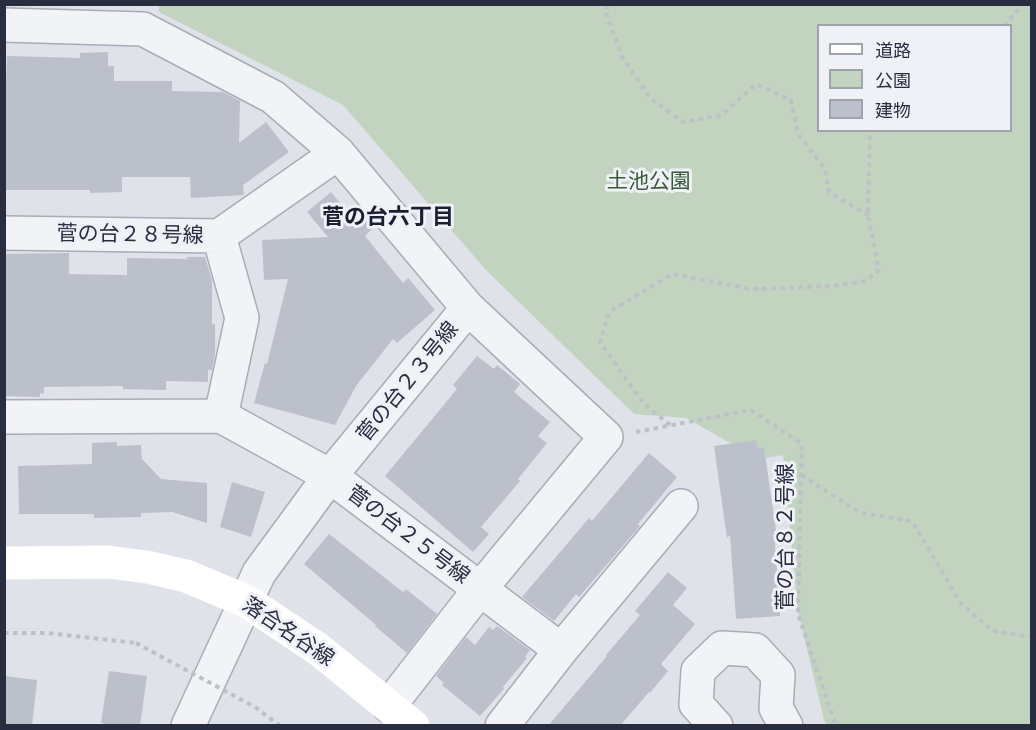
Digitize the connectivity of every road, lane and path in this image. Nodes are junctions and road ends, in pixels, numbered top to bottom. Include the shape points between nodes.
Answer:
1 (607, 4) edge
2 (1023, 4) edge
3 (1006, 24) edge
4 (4, 26) edge
5 (870, 132) edge
6 (338, 153) junction
7 (868, 215) junction
8 (4, 233) edge
9 (219, 236) junction
10 (468, 308) junction
11 (221, 416) junction
12 (4, 417) edge
13 (670, 425) junction
14 (606, 437) junction
15 (801, 475) junction
16 (330, 476) junction
17 (681, 506) dead end
18 (4, 563) edge
19 (480, 589) junction
20 (246, 601) junction
21 (4, 633) edge
22 (1032, 637) edge
23 (561, 650) junction
24 (401, 716) edge
25 (773, 720) edge
26 (188, 726) edge
27 (280, 726) edge
28 (502, 726) edge
29 (716, 726) edge
30 (836, 726) edge

1 - 7 path via 606,13 622,57 650,98 683,122 722,115 756,84 791,100 798,134 825,169 829,192
2 - 3 path
4 - 6 street, 菅の台２３号線 via 143,29 273,97
5 - 7 path
6 - 9 street, 菅の台２８号線
6 - 10 street, 菅の台２３号線
7 - 13 path via 879,270 865,281 751,289 672,274 609,312 600,342 644,404
8 - 9 street, 菅の台２８号線
9 - 11 street via 242,318
10 - 14 street
10 - 16 street, 菅の台２３号線
11 - 12 street, 菅の台２５号線
11 - 16 street, 菅の台２５号線
13 - 14 path, 菅の台８２号線
13 - 15 path, 菅の台８２号線 via 751,410 802,444
14 - 19 street, 菅の台２５号線
15 - 22 path via 861,513 912,521 960,602 992,631
15 - 30 path, 菅の台８２号線 via 798,614
16 - 19 street, 菅の台２５号線
16 - 20 street, 菅の台２３号線 via 259,573
17 - 23 street
18 - 20 street, 落合名谷線 via 108,562 147,567 186,576
19 - 23 street
19 - 24 street
20 - 24 street, 落合名谷線 via 318,649
20 - 26 street, 菅の台２３号線
21 - 27 path, bridge via 46,633 136,643 255,707
23 - 28 street
25 - 29 street via 778,675 755,650 722,648 698,671 696,704

